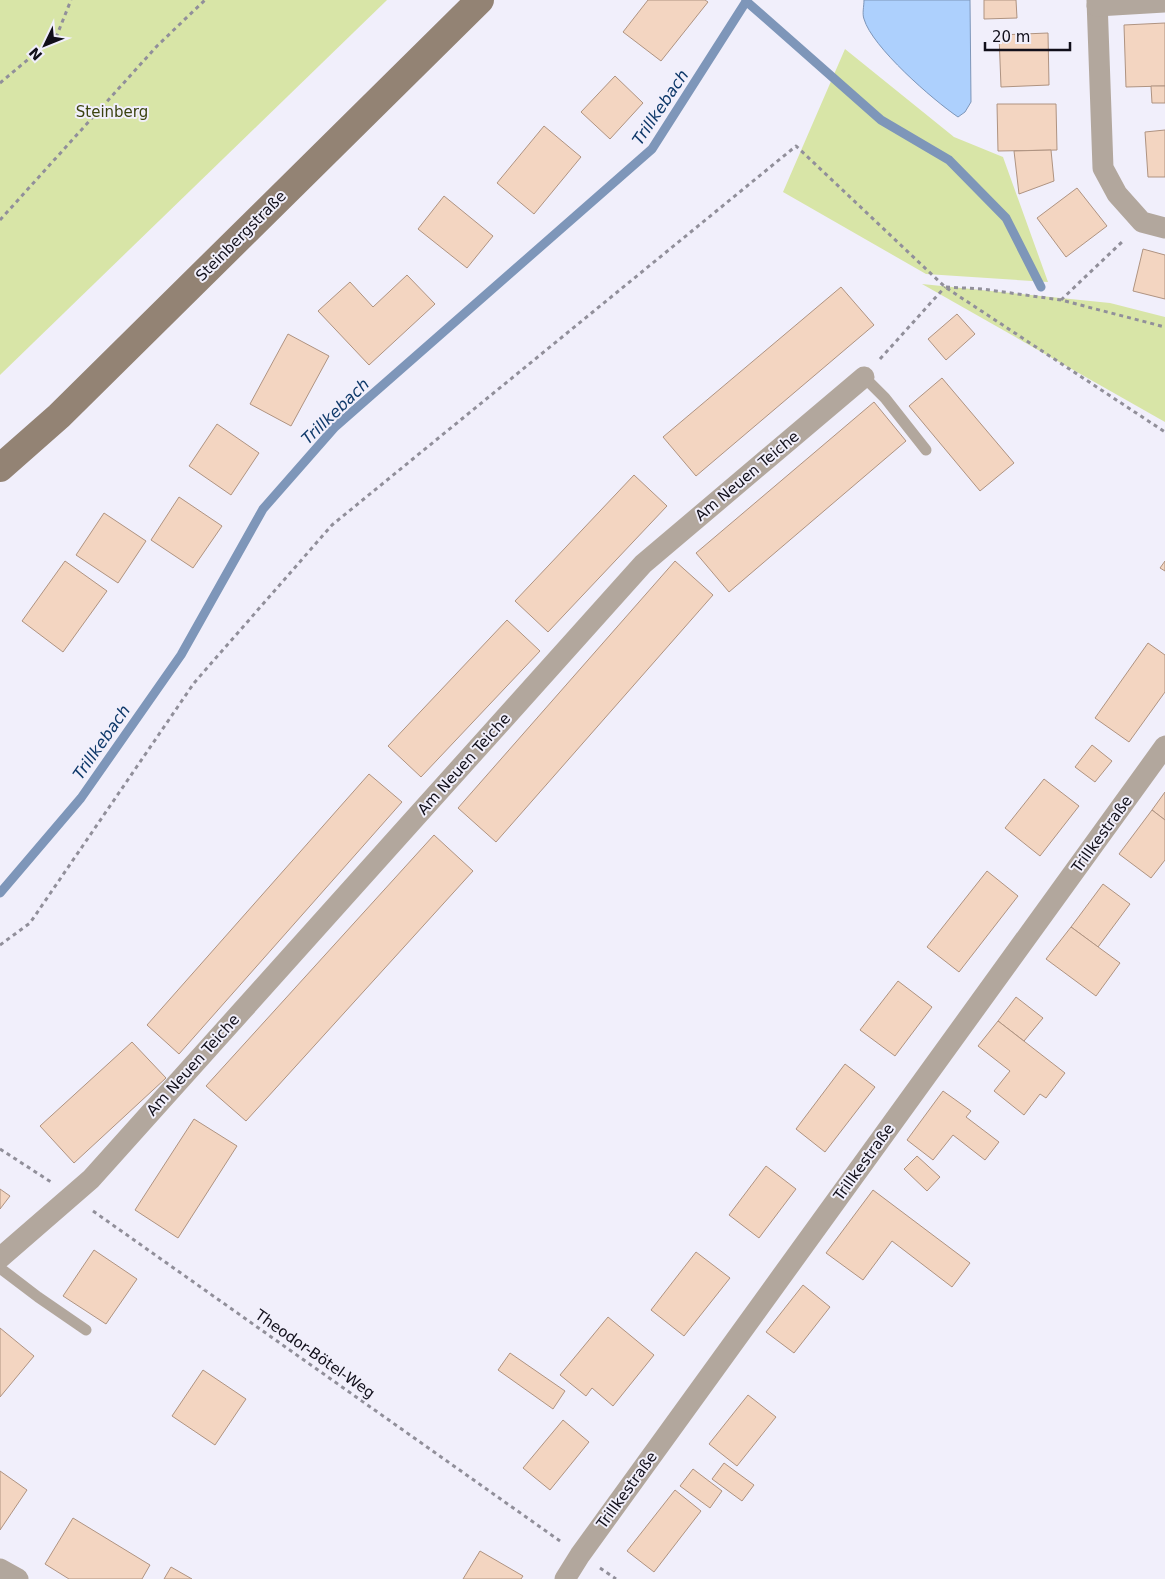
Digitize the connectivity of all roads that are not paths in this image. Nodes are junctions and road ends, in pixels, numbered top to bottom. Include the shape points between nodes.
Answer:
1 (480, 0) edge
2 (1165, 2) edge
3 (1097, 3) edge
4 (1165, 228) edge
5 (864, 377) joint
6 (926, 450) dead end
7 (0, 468) edge
8 (1165, 746) edge
9 (0, 1258) edge
10 (0, 1268) edge
11 (86, 1330) dead end
12 (0, 1568) edge
13 (18, 1579) edge
14 (565, 1579) edge

1 - 7 main road, Steinbergstraße via 59,416
2 - 3 street
3 - 4 street via 1102,168 1117,194 1142,222
5 - 6 lane via 886,398
5 - 9 street, Am Neuen Teiche via 643,564 91,1179
8 - 14 street, Trillkestraße
10 - 11 lane
12 - 13 street

